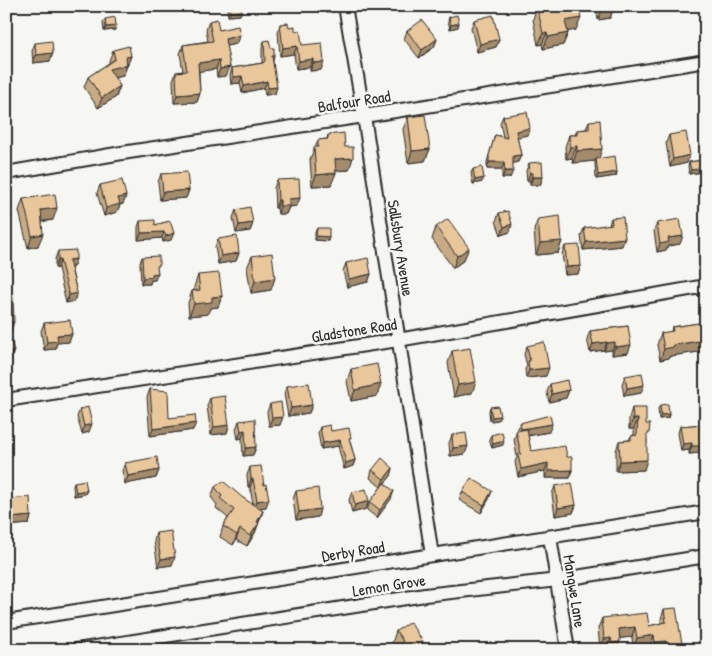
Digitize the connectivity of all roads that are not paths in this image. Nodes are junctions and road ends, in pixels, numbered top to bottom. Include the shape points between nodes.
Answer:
1 (345, 6) edge
2 (706, 61) edge
3 (364, 116) junction
4 (6, 173) edge
5 (706, 286) edge
6 (398, 340) junction
7 (6, 400) edge
8 (706, 512) edge
9 (550, 537) junction
10 (432, 555) junction
11 (706, 556) edge
12 (558, 580) junction
13 (6, 622) edge
14 (78, 650) edge
15 (568, 650) edge

1 - 3 street, Sallsbury Avenue
2 - 3 street, Balfour Road
3 - 4 street, Balfour Road
3 - 6 street, Sallsbury Avenue
5 - 6 street, Gladstone Road
6 - 7 street, Gladstone Road
6 - 10 street, Sallsbury Avenue
8 - 9 street, Derby Road
9 - 10 street, Derby Road
9 - 12 street, Mangwe Lane
10 - 13 street, Derby Road
11 - 12 street, Lemon Grove
12 - 14 street, Lemon Grove via 425,595
12 - 15 street, Mangwe Lane

